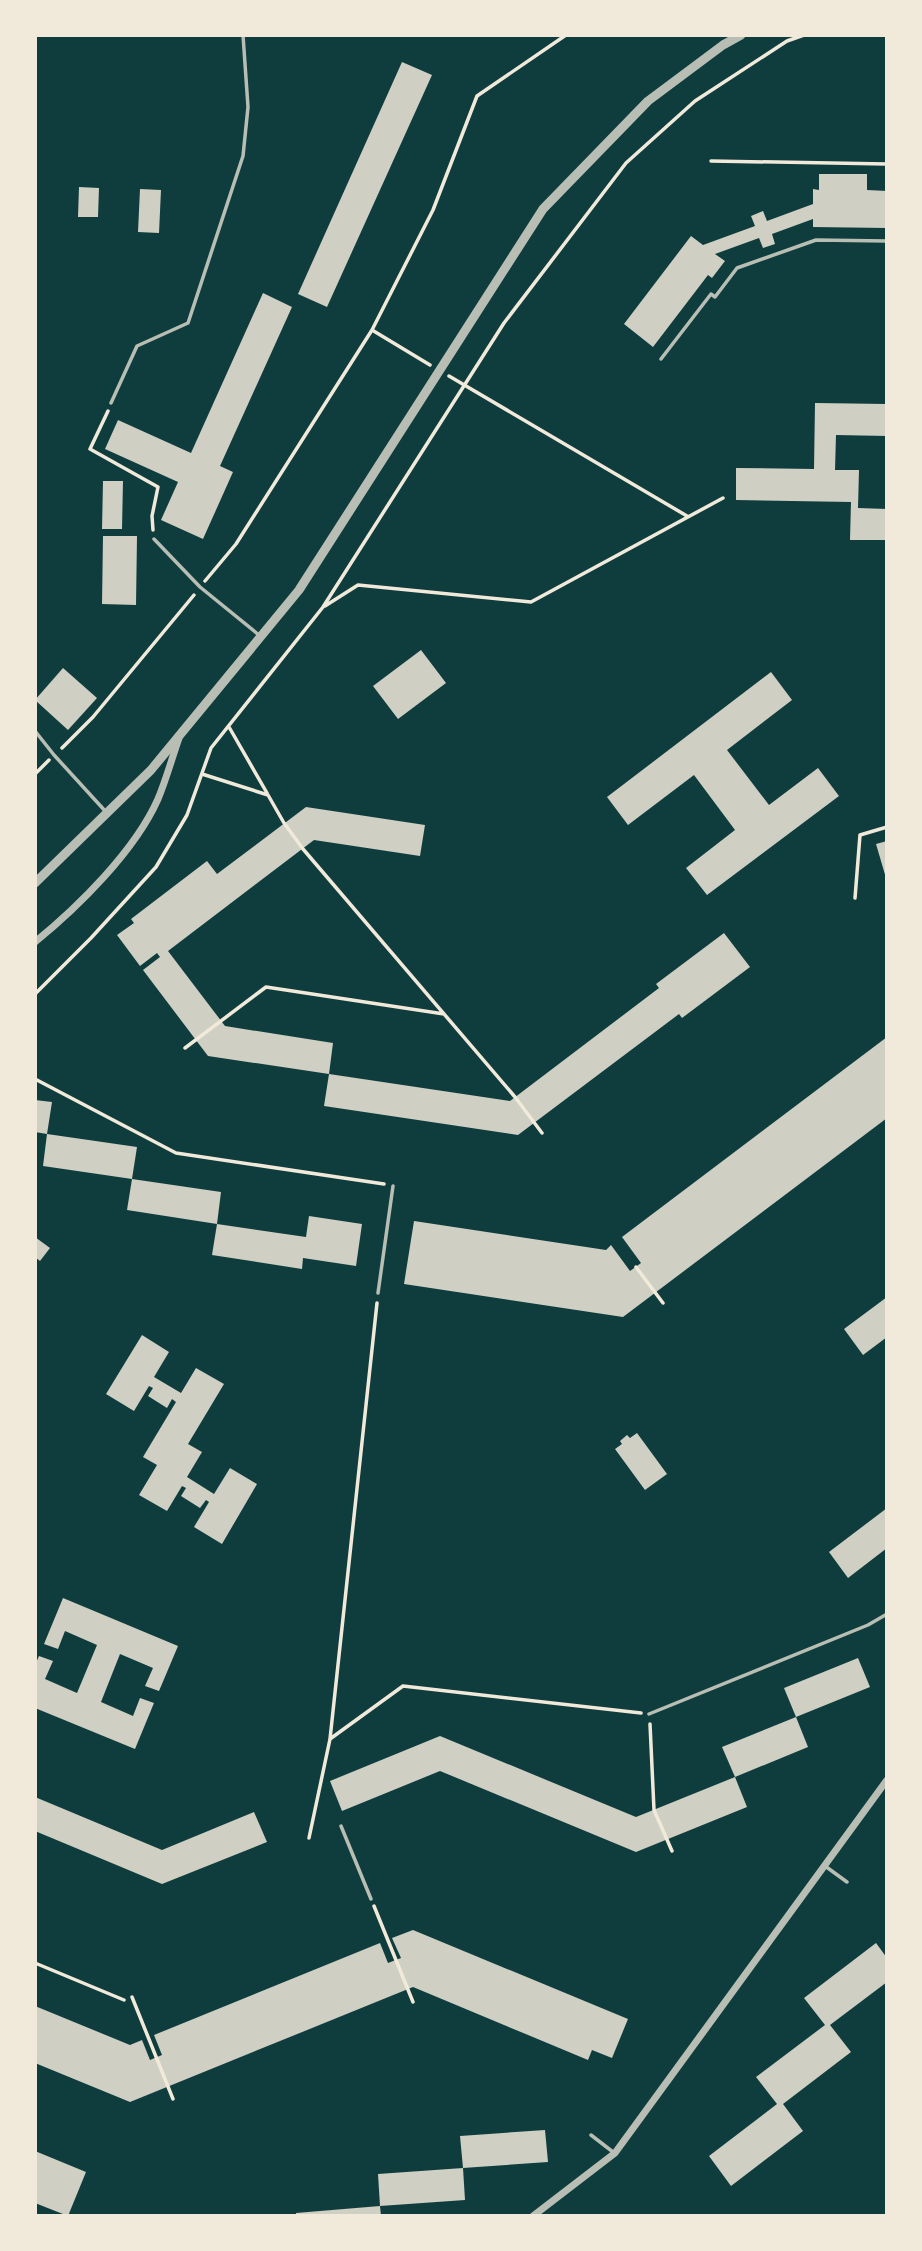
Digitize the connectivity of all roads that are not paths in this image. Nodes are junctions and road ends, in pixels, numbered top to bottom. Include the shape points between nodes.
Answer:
1 (243, 35) edge
2 (741, 35) edge
3 (887, 241) edge
4 (661, 359) dead end
5 (111, 403) road end
6 (154, 539) road end
7 (261, 637) junction
8 (35, 731) edge
9 (181, 734) junction
10 (107, 813) junction
11 (35, 883) edge
12 (35, 942) edge
13 (393, 1186) road end
14 (377, 1293) road end
15 (887, 1614) edge
16 (649, 1714) road end
17 (887, 1780) edge
18 (341, 1826) dead end
19 (825, 1867) junction
20 (847, 1882) dead end
21 (371, 1899) road end
22 (591, 2135) dead end
23 (615, 2153) junction
24 (533, 2216) edge

1 - 5 lane via 248,107 243,156 188,323 137,346
2 - 7 street via 648,101 542,209 299,590
3 - 4 lane via 816,240 737,268 715,297 710,294
6 - 7 lane via 200,587
7 - 9 street
8 - 10 lane
9 - 10 street
9 - 12 street via 157,801 129,847 66,917
10 - 11 street
13 - 14 lane
15 - 16 lane
17 - 19 street
18 - 21 lane
19 - 20 lane
19 - 23 street
22 - 23 lane
23 - 24 street

